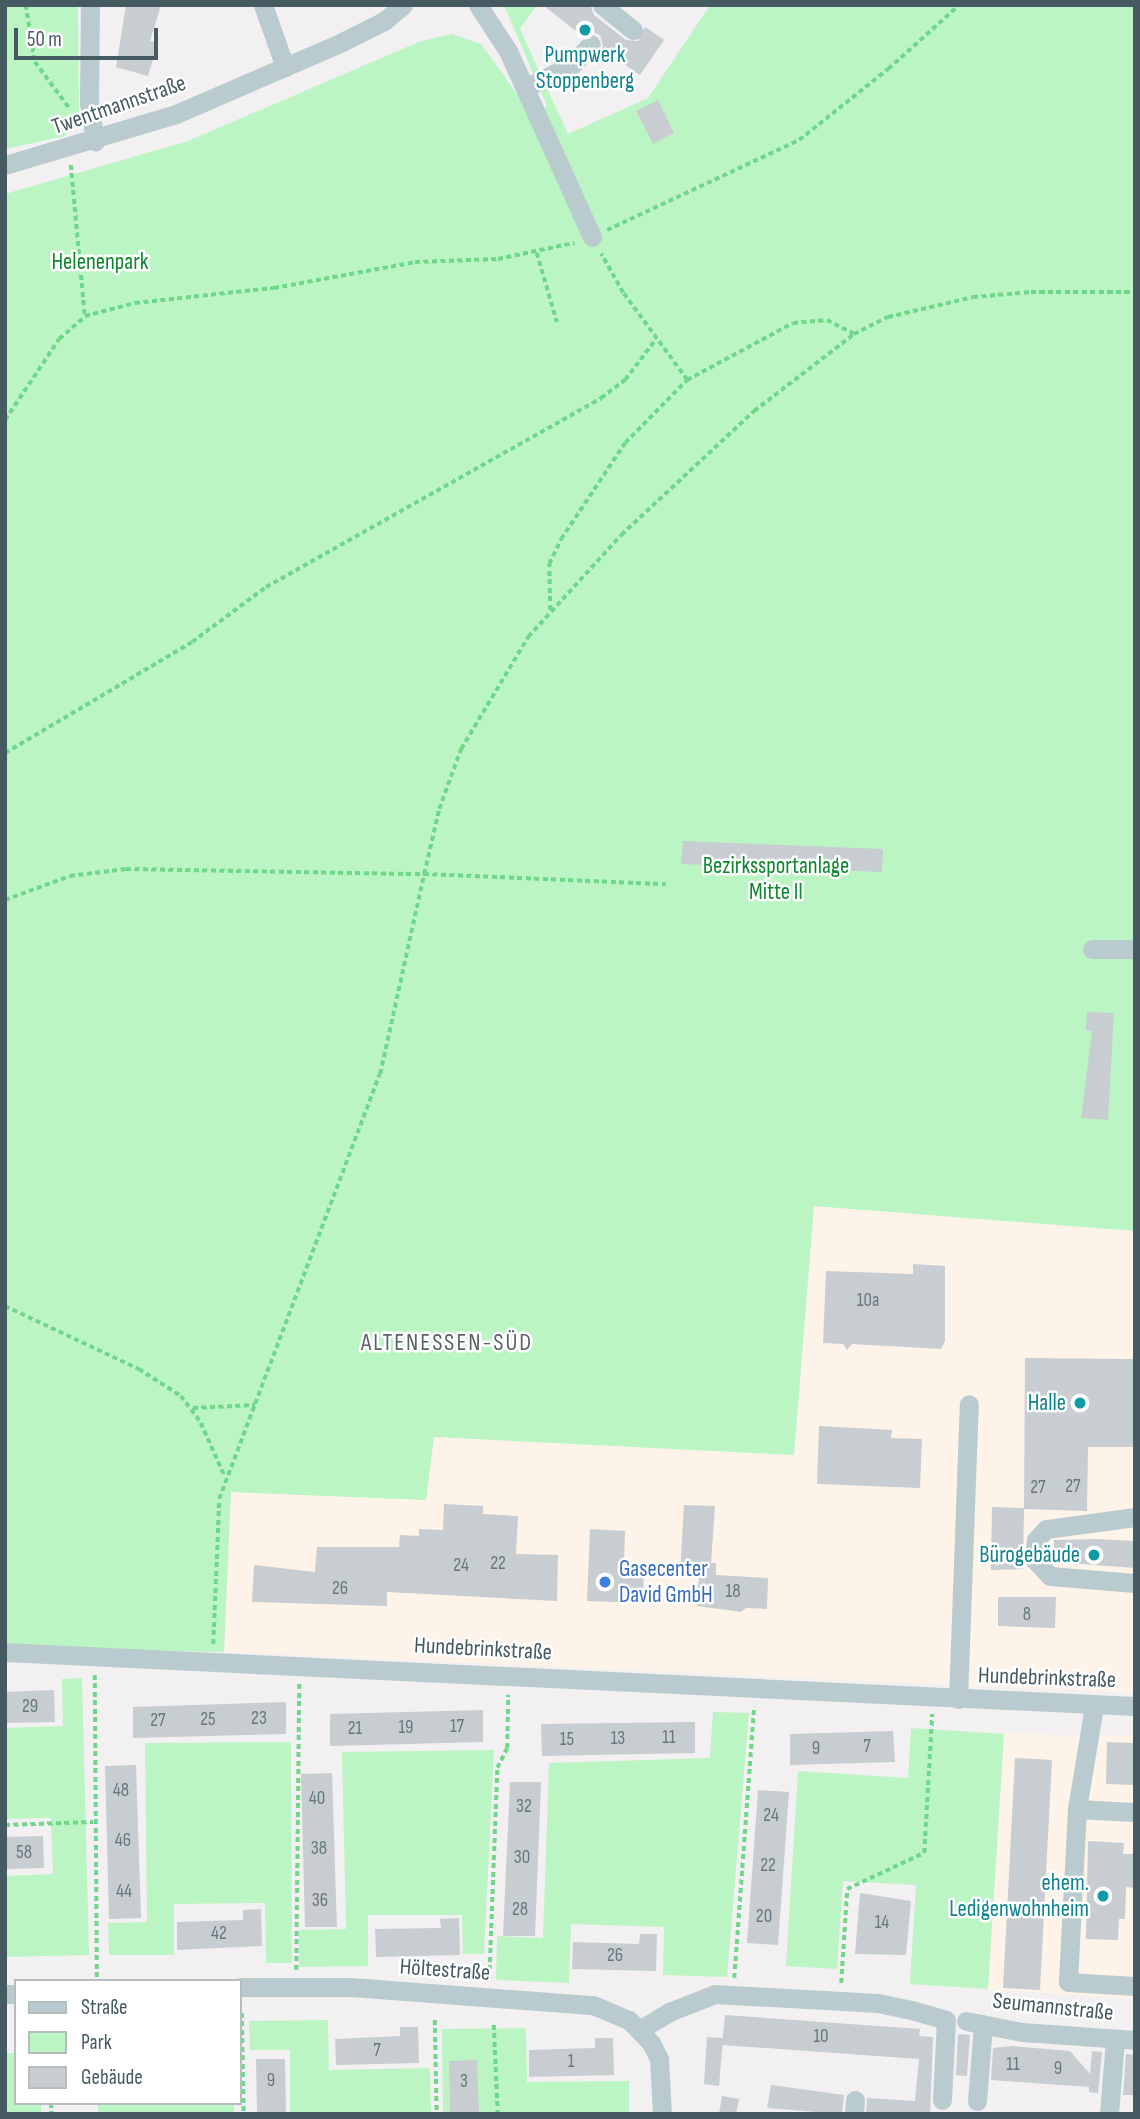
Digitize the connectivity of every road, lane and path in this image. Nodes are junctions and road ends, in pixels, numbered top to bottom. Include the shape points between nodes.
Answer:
1 (26, 5) edge
2 (90, 5) edge
3 (263, 5) edge
4 (402, 5) edge
5 (478, 5) edge
6 (603, 5) edge
7 (959, 5) edge
8 (634, 30) dead end
9 (591, 44) dead end
10 (285, 67) junction
11 (525, 88) junction
12 (94, 135) junction
13 (68, 150) junction
14 (5, 165) edge
15 (586, 239) junction
16 (537, 253) junction
17 (1135, 292) edge
18 (85, 316) junction
19 (557, 322) dead end
20 (854, 334) junction
21 (656, 338) junction
22 (687, 380) junction
23 (5, 420) edge
24 (551, 610) junction
25 (5, 753) edge
26 (424, 874) junction
27 (666, 884) dead end
28 (5, 900) edge
29 (1092, 949) dead end
30 (1135, 949) edge
31 (5, 1306) edge
32 (969, 1404) dead end
33 (255, 1405) junction
34 (192, 1408) junction
35 (225, 1478) junction
36 (1135, 1517) edge
37 (1135, 1583) edge
38 (5, 1653) edge
39 (95, 1656) junction
40 (212, 1660) junction
41 (300, 1663) junction
42 (508, 1675) junction
43 (756, 1688) junction
44 (933, 1698) junction
45 (958, 1699) junction
46 (1094, 1706) junction
47 (1135, 1706) edge
48 (1077, 1809) junction
49 (1133, 1812) dead end
50 (93, 1822) junction
51 (5, 1825) edge
52 (97, 1979) edge
53 (295, 1986) junction
54 (1135, 1986) edge
55 (242, 1987) edge
56 (733, 1994) junction
57 (488, 1998) junction
58 (840, 2001) junction
59 (242, 2012) dead end
60 (435, 2020) dead end
61 (965, 2022) junction
62 (494, 2025) dead end
63 (641, 2029) junction
64 (1125, 2039) edge
65 (942, 2100) dead end
66 (977, 2101) dead end
67 (244, 2114) edge
68 (437, 2114) edge
69 (498, 2114) edge
70 (662, 2114) edge
71 (1109, 2114) edge

1 - 12 path via 31,50 43,76
2 - 12 street
3 - 10 street
4 - 10 street, Twentmannstraße via 384,21
5 - 11 street
6 - 8 street
7 - 15 path via 799,140
9 - 11 street via 572,65
10 - 12 street, Twentmannstraße via 176,114
11 - 15 street
12 - 13 street, Twentmannstraße
13 - 14 street, Twentmannstraße
13 - 18 path
15 - 16 path
15 - 21 path
16 - 18 path via 461,264 415,262 274,288 135,303
16 - 19 path
17 - 20 path via 973,297 888,317
18 - 23 path via 59,339
20 - 22 path via 827,320 793,323
20 - 24 path via 694,463
21 - 22 path
21 - 25 path via 625,380 601,398 266,587 192,642
22 - 24 path via 625,443 561,539 550,564
24 - 26 path via 503,674 461,749 439,809
26 - 27 path
26 - 28 path via 126,869 57,879
26 - 33 path via 380,1074
29 - 30 street
31 - 34 path via 139,1369
32 - 45 street, Hundebrinkstraße
33 - 34 path
33 - 35 path
34 - 35 path
35 - 40 path via 219,1499
36 - 37 street via 1046,1529 1036,1540 1034,1559 1050,1576
38 - 39 street, Hundebrinkstraße
39 - 40 street, Hundebrinkstraße
39 - 50 path
40 - 41 street, Hundebrinkstraße
41 - 42 street, Hundebrinkstraße
41 - 53 path
42 - 43 street, Hundebrinkstraße
42 - 57 path via 507,1748 496,1768
43 - 44 street, Hundebrinkstraße
43 - 56 path
44 - 45 street, Hundebrinkstraße
44 - 58 path via 924,1853 847,1889
45 - 46 street, Hundebrinkstraße
46 - 47 street, Hundebrinkstraße
46 - 48 street
48 - 49 street
48 - 54 street via 1068,1982
50 - 51 path
50 - 52 path
53 - 55 street, Höltestraße
53 - 57 street, Höltestraße
56 - 58 street
56 - 63 street via 715,1994
57 - 63 street, Höltestraße via 593,2005 614,2011
58 - 61 street via 878,2003
59 - 67 path
60 - 68 path
61 - 64 street, Seumannstraße
61 - 65 street
61 - 66 street
62 - 69 path
63 - 70 street, Höltestraße via 659,2059
64 - 71 street

